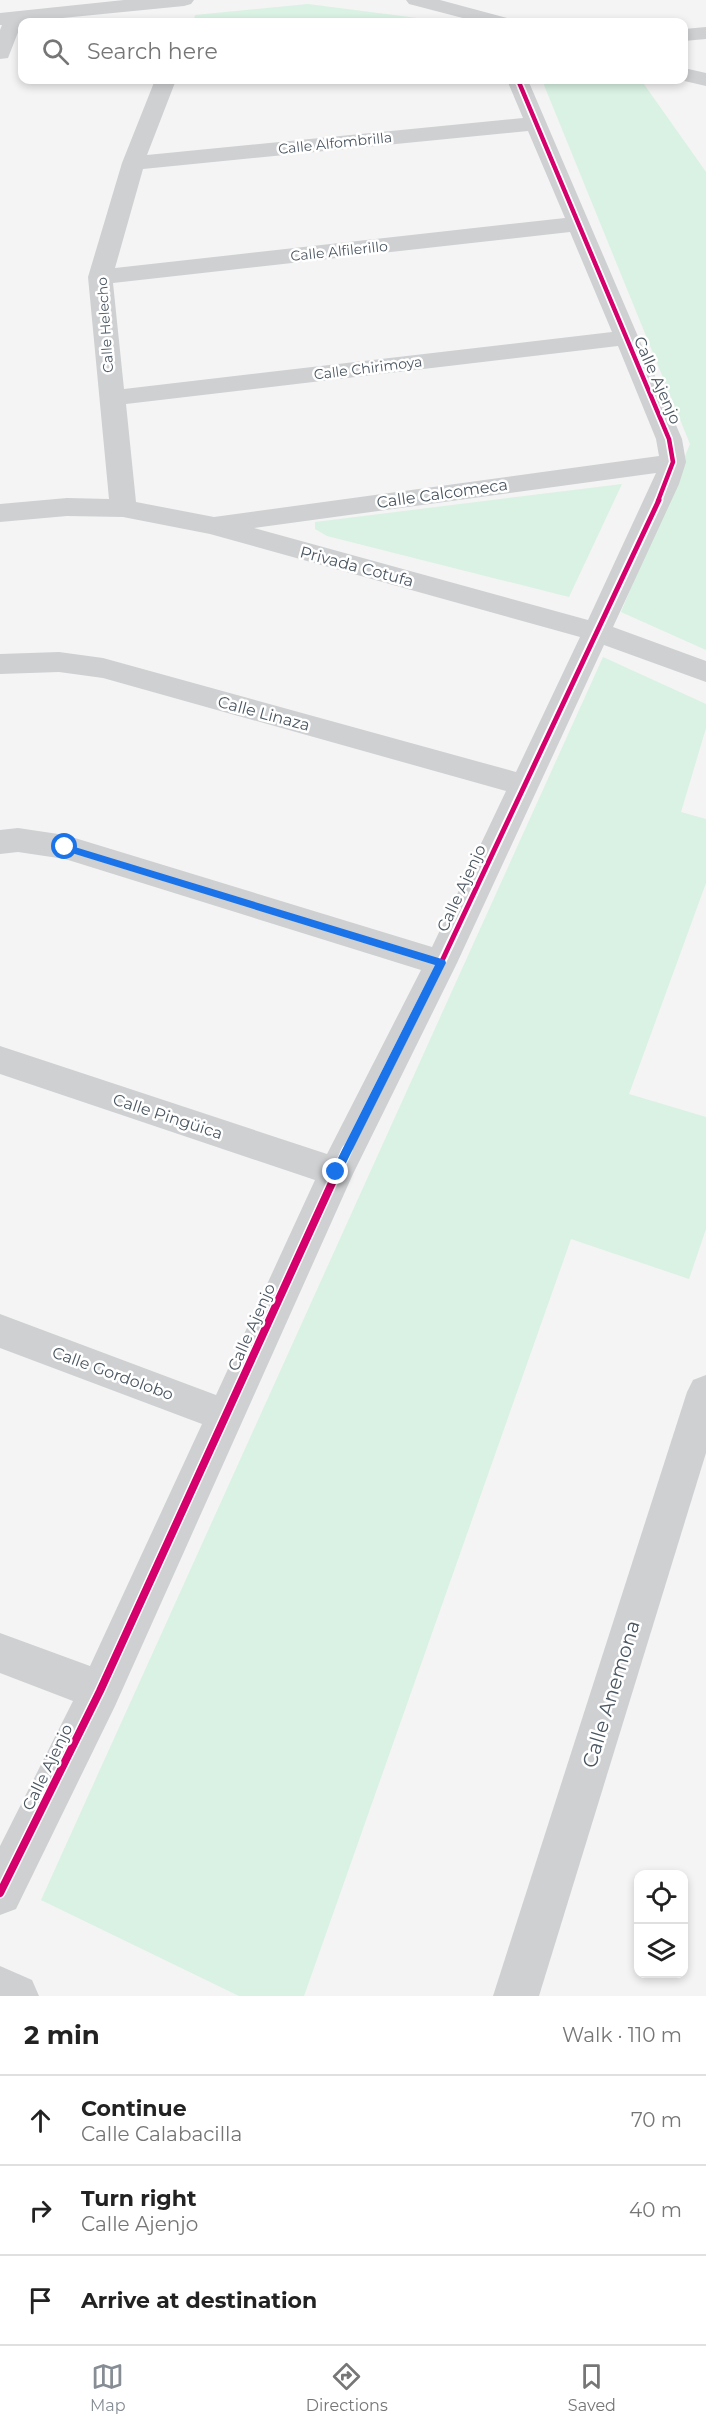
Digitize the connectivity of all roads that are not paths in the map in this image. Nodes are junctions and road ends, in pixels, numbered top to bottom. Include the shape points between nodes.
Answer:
1 (184, 0) edge
2 (416, 0) edge
3 (8, 18) edge
4 (180, 18) edge
5 (481, 18) edge
6 (706, 33) edge
7 (688, 35) edge
8 (0, 53) edge
9 (688, 75) edge
10 (706, 80) edge
11 (163, 84) edge
12 (520, 84) edge
13 (537, 123) junction
14 (133, 164) junction
15 (578, 224) junction
16 (100, 277) junction
17 (624, 338) junction
18 (111, 398) junction
19 (673, 462) junction
20 (123, 508) junction
21 (0, 513) edge
22 (211, 525) junction
23 (597, 632) junction
24 (0, 664) edge
25 (706, 672) edge
26 (524, 785) junction
27 (0, 842) edge
28 (441, 963) junction
29 (0, 1060) edge
30 (336, 1172) junction
31 (0, 1331) edge
32 (706, 1392) edge
33 (226, 1416) junction
34 (0, 1653) edge
35 (100, 1691) junction
36 (0, 1893) edge
37 (0, 1989) edge
38 (16, 1996) edge
39 (516, 1996) edge

1 - 3 street
1 - 4 street
2 - 5 street
3 - 8 street
6 - 7 street
9 - 10 street
11 - 14 street, Calle Helecho
12 - 13 street, Calle Ajenjo
13 - 14 street, Calle Alfombrilla
13 - 15 street, Calle Ajenjo
14 - 16 street, Calle Helecho
15 - 16 street, Calle Alfilerillo
15 - 17 street, Calle Ajenjo
16 - 18 street, Calle Helecho
17 - 18 street, Calle Chirimoya
17 - 19 street, Calle Ajenjo via 669,439
18 - 20 street, Calle Helecho
19 - 22 street, Calle Calcomeca
19 - 23 street, Calle Ajenjo
20 - 21 street, Privada Cotufa via 67,507
20 - 22 street, Privada Cotufa
22 - 23 street, Privada Cotufa
23 - 25 street, Privada Cotufa
23 - 26 street, Calle Ajenjo
24 - 26 street, Calle Linaza via 59,662 103,668
26 - 28 street, Calle Ajenjo
27 - 28 street via 18,840 65,847
28 - 30 street, Calle Ajenjo
29 - 30 street, Calle Pingüica
30 - 33 street, Calle Ajenjo
31 - 33 street, Calle Gordolobo
32 - 39 street, Calle Anemona
33 - 35 street, Calle Ajenjo
34 - 35 street
35 - 36 street, Calle Ajenjo
37 - 38 street

